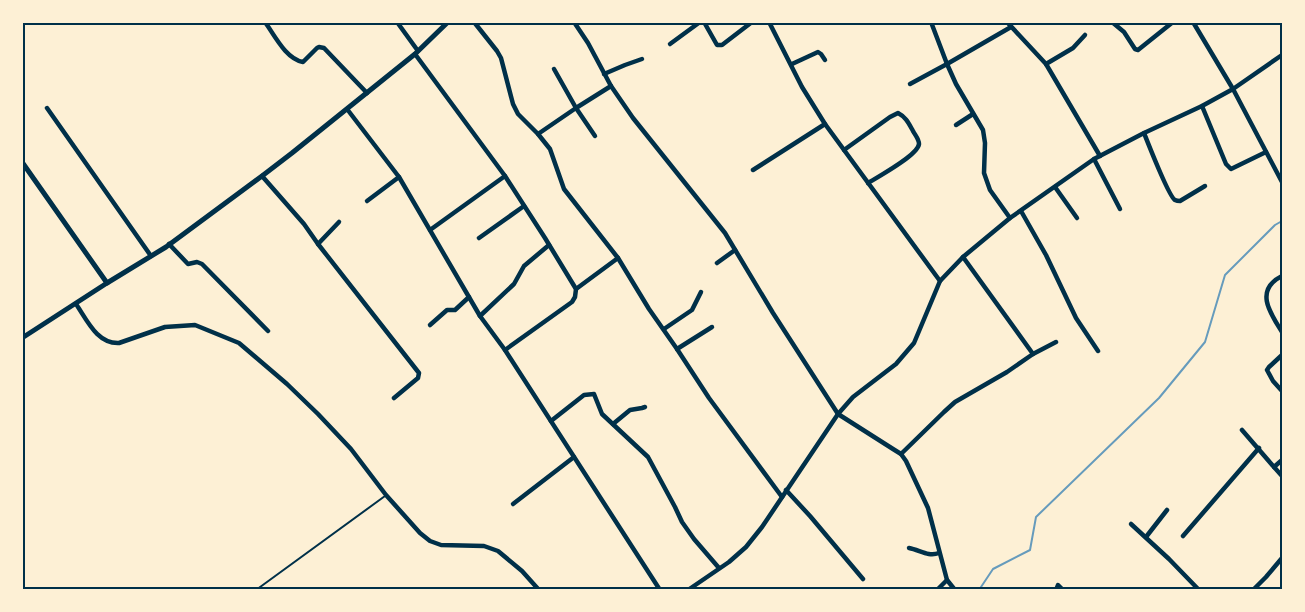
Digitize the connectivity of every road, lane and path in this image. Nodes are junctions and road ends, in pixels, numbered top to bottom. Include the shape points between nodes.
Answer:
1 (265, 22) edge
2 (397, 22) edge
3 (448, 22) edge
4 (474, 22) edge
5 (574, 22) edge
6 (702, 22) edge
7 (752, 22) edge
8 (770, 22) edge
9 (931, 22) edge
10 (1007, 22) edge
11 (1112, 22) edge
12 (1173, 22) edge
13 (1193, 22) edge
14 (1011, 27) junction
15 (1085, 35) dead end
16 (669, 44) dead end
17 (417, 52) junction
18 (1282, 55) edge
19 (642, 60) dead end
20 (825, 60) dead end
21 (792, 64) junction
22 (947, 64) junction
23 (1046, 64) junction
24 (554, 69) dead end
25 (604, 74) junction
26 (910, 84) dead end
27 (611, 86) junction
28 (1233, 89) junction
29 (367, 93) junction
30 (1202, 106) junction
31 (46, 108) dead end
32 (576, 108) junction
33 (347, 109) junction
34 (974, 114) junction
35 (825, 124) junction
36 (956, 125) dead end
37 (1143, 133) junction
38 (538, 134) junction
39 (596, 136) dead end
40 (844, 150) junction
41 (1266, 152) junction
42 (1100, 156) junction
43 (1094, 159) junction
44 (22, 162) edge
45 (753, 170) dead end
46 (262, 176) junction
47 (505, 176) junction
48 (399, 177) junction
49 (1282, 182) edge
50 (868, 183) junction
51 (1205, 186) dead end
52 (1055, 187) junction
53 (368, 201) dead end
54 (524, 206) junction
55 (1119, 209) dead end
56 (1021, 211) junction
57 (1010, 218) junction
58 (1077, 218) dead end
59 (339, 222) dead end
60 (430, 230) junction
61 (479, 238) dead end
62 (169, 244) junction
63 (318, 244) junction
64 (549, 245) junction
65 (735, 250) junction
66 (151, 256) junction
67 (963, 257) junction
68 (618, 258) junction
69 (717, 262) dead end
70 (1282, 276) edge
71 (940, 281) junction
72 (107, 283) junction
73 (576, 289) junction
74 (701, 292) dead end
75 (469, 297) junction
76 (76, 304) junction
77 (480, 315) junction
78 (430, 325) dead end
79 (712, 327) dead end
80 (664, 329) junction
81 (268, 331) dead end
82 (1282, 332) edge
83 (22, 338) edge
84 (1056, 342) dead end
85 (678, 349) junction
86 (505, 350) junction
87 (1098, 351) dead end
88 (1033, 354) junction
89 (1282, 355) edge
90 (1282, 391) edge
91 (394, 398) dead end
92 (645, 406) dead end
93 (838, 414) junction
94 (551, 421) junction
95 (613, 424) junction
96 (1242, 430) dead end
97 (1259, 448) junction
98 (901, 454) junction
99 (574, 457) junction
100 (1282, 460) edge
101 (1274, 467) junction
102 (1282, 476) edge
103 (786, 490) junction
104 (386, 495) junction
105 (782, 497) junction
106 (513, 504) dead end
107 (1167, 510) dead end
108 (1131, 524) dead end
109 (1183, 536) dead end
110 (1146, 537) junction
111 (909, 548) dead end
112 (939, 553) junction
113 (1282, 558) edge
114 (719, 568) junction
115 (863, 579) dead end
116 (947, 580) junction
117 (256, 590) edge
118 (539, 590) edge
119 (660, 590) edge
120 (688, 590) edge
121 (937, 590) edge
122 (955, 590) edge
123 (1056, 590) edge
124 (1063, 590) edge
125 (1199, 590) edge
126 (1253, 590) edge

1 - 29 street via 294,58 303,62 319,47 324,48
2 - 17 street
3 - 17 street
4 - 38 street via 501,58 518,114
5 - 25 street
6 - 7 street via 717,45 722,45
6 - 16 street
8 - 21 street
9 - 22 street
10 - 14 street
11 - 12 street via 1138,50
13 - 28 street
14 - 22 street
14 - 23 street
15 - 23 street via 1073,48
17 - 29 street
17 - 47 street
18 - 28 street
19 - 25 street
20 - 21 street via 818,52
21 - 35 street
22 - 26 street
22 - 34 street
23 - 42 street
24 - 32 street
25 - 27 street
27 - 32 street
27 - 65 street
28 - 30 street
28 - 41 street
29 - 33 street
30 - 37 street
30 - 41 street via 1231,169
31 - 66 street
32 - 38 street
32 - 39 street
33 - 46 street
33 - 48 street
34 - 36 street
34 - 57 street via 983,130 984,173 990,190
35 - 40 street
35 - 45 street
37 - 42 street
37 - 51 street via 1176,201
38 - 68 street via 550,149 564,189
40 - 50 street
40 - 50 street via 891,117 898,113 903,116 918,139 917,149
41 - 49 street
42 - 43 street
43 - 52 street
43 - 55 street
44 - 72 street
46 - 62 street
46 - 63 street
47 - 54 street
47 - 60 street
48 - 53 street
48 - 60 street
50 - 71 street
52 - 56 street
52 - 58 street
54 - 61 street
54 - 64 street
56 - 57 street
56 - 87 street via 1076,318
57 - 67 street
59 - 63 street
60 - 75 street
62 - 66 street
62 - 81 street via 186,263 202,264
63 - 91 street via 419,373
64 - 73 street
64 - 77 street via 524,266 514,284
65 - 69 street
65 - 93 street
66 - 72 street
67 - 71 street
67 - 88 street
68 - 73 street
68 - 80 street
70 - 82 street via 1270,286 1266,304
71 - 93 street via 914,343 896,364 853,397
72 - 76 street
73 - 86 street via 572,302
74 - 80 street via 692,310
75 - 77 street
75 - 78 street
76 - 83 street
76 - 104 street via 99,336 111,343 165,327 195,325 238,343 318,414
77 - 86 street
79 - 85 street
80 - 85 street
84 - 88 street
85 - 105 street
86 - 94 street
88 - 98 street via 956,402
89 - 90 street via 1267,370
92 - 95 street via 630,410
93 - 98 street
93 - 103 street
94 - 95 street via 590,393
94 - 99 street
95 - 114 street via 648,457 682,522
96 - 97 street
97 - 101 street
97 - 109 street
98 - 112 street via 928,508
99 - 106 street
99 - 119 street
100 - 101 street
101 - 102 street
103 - 105 street
103 - 115 street
104 - 117 lane
104 - 118 street via 430,541 498,551
105 - 114 street via 746,547
107 - 110 street
108 - 110 street
110 - 125 street
111 - 112 street via 928,555
112 - 116 street
113 - 126 street
114 - 120 street
116 - 121 street
116 - 122 street
123 - 124 street via 1058,585

